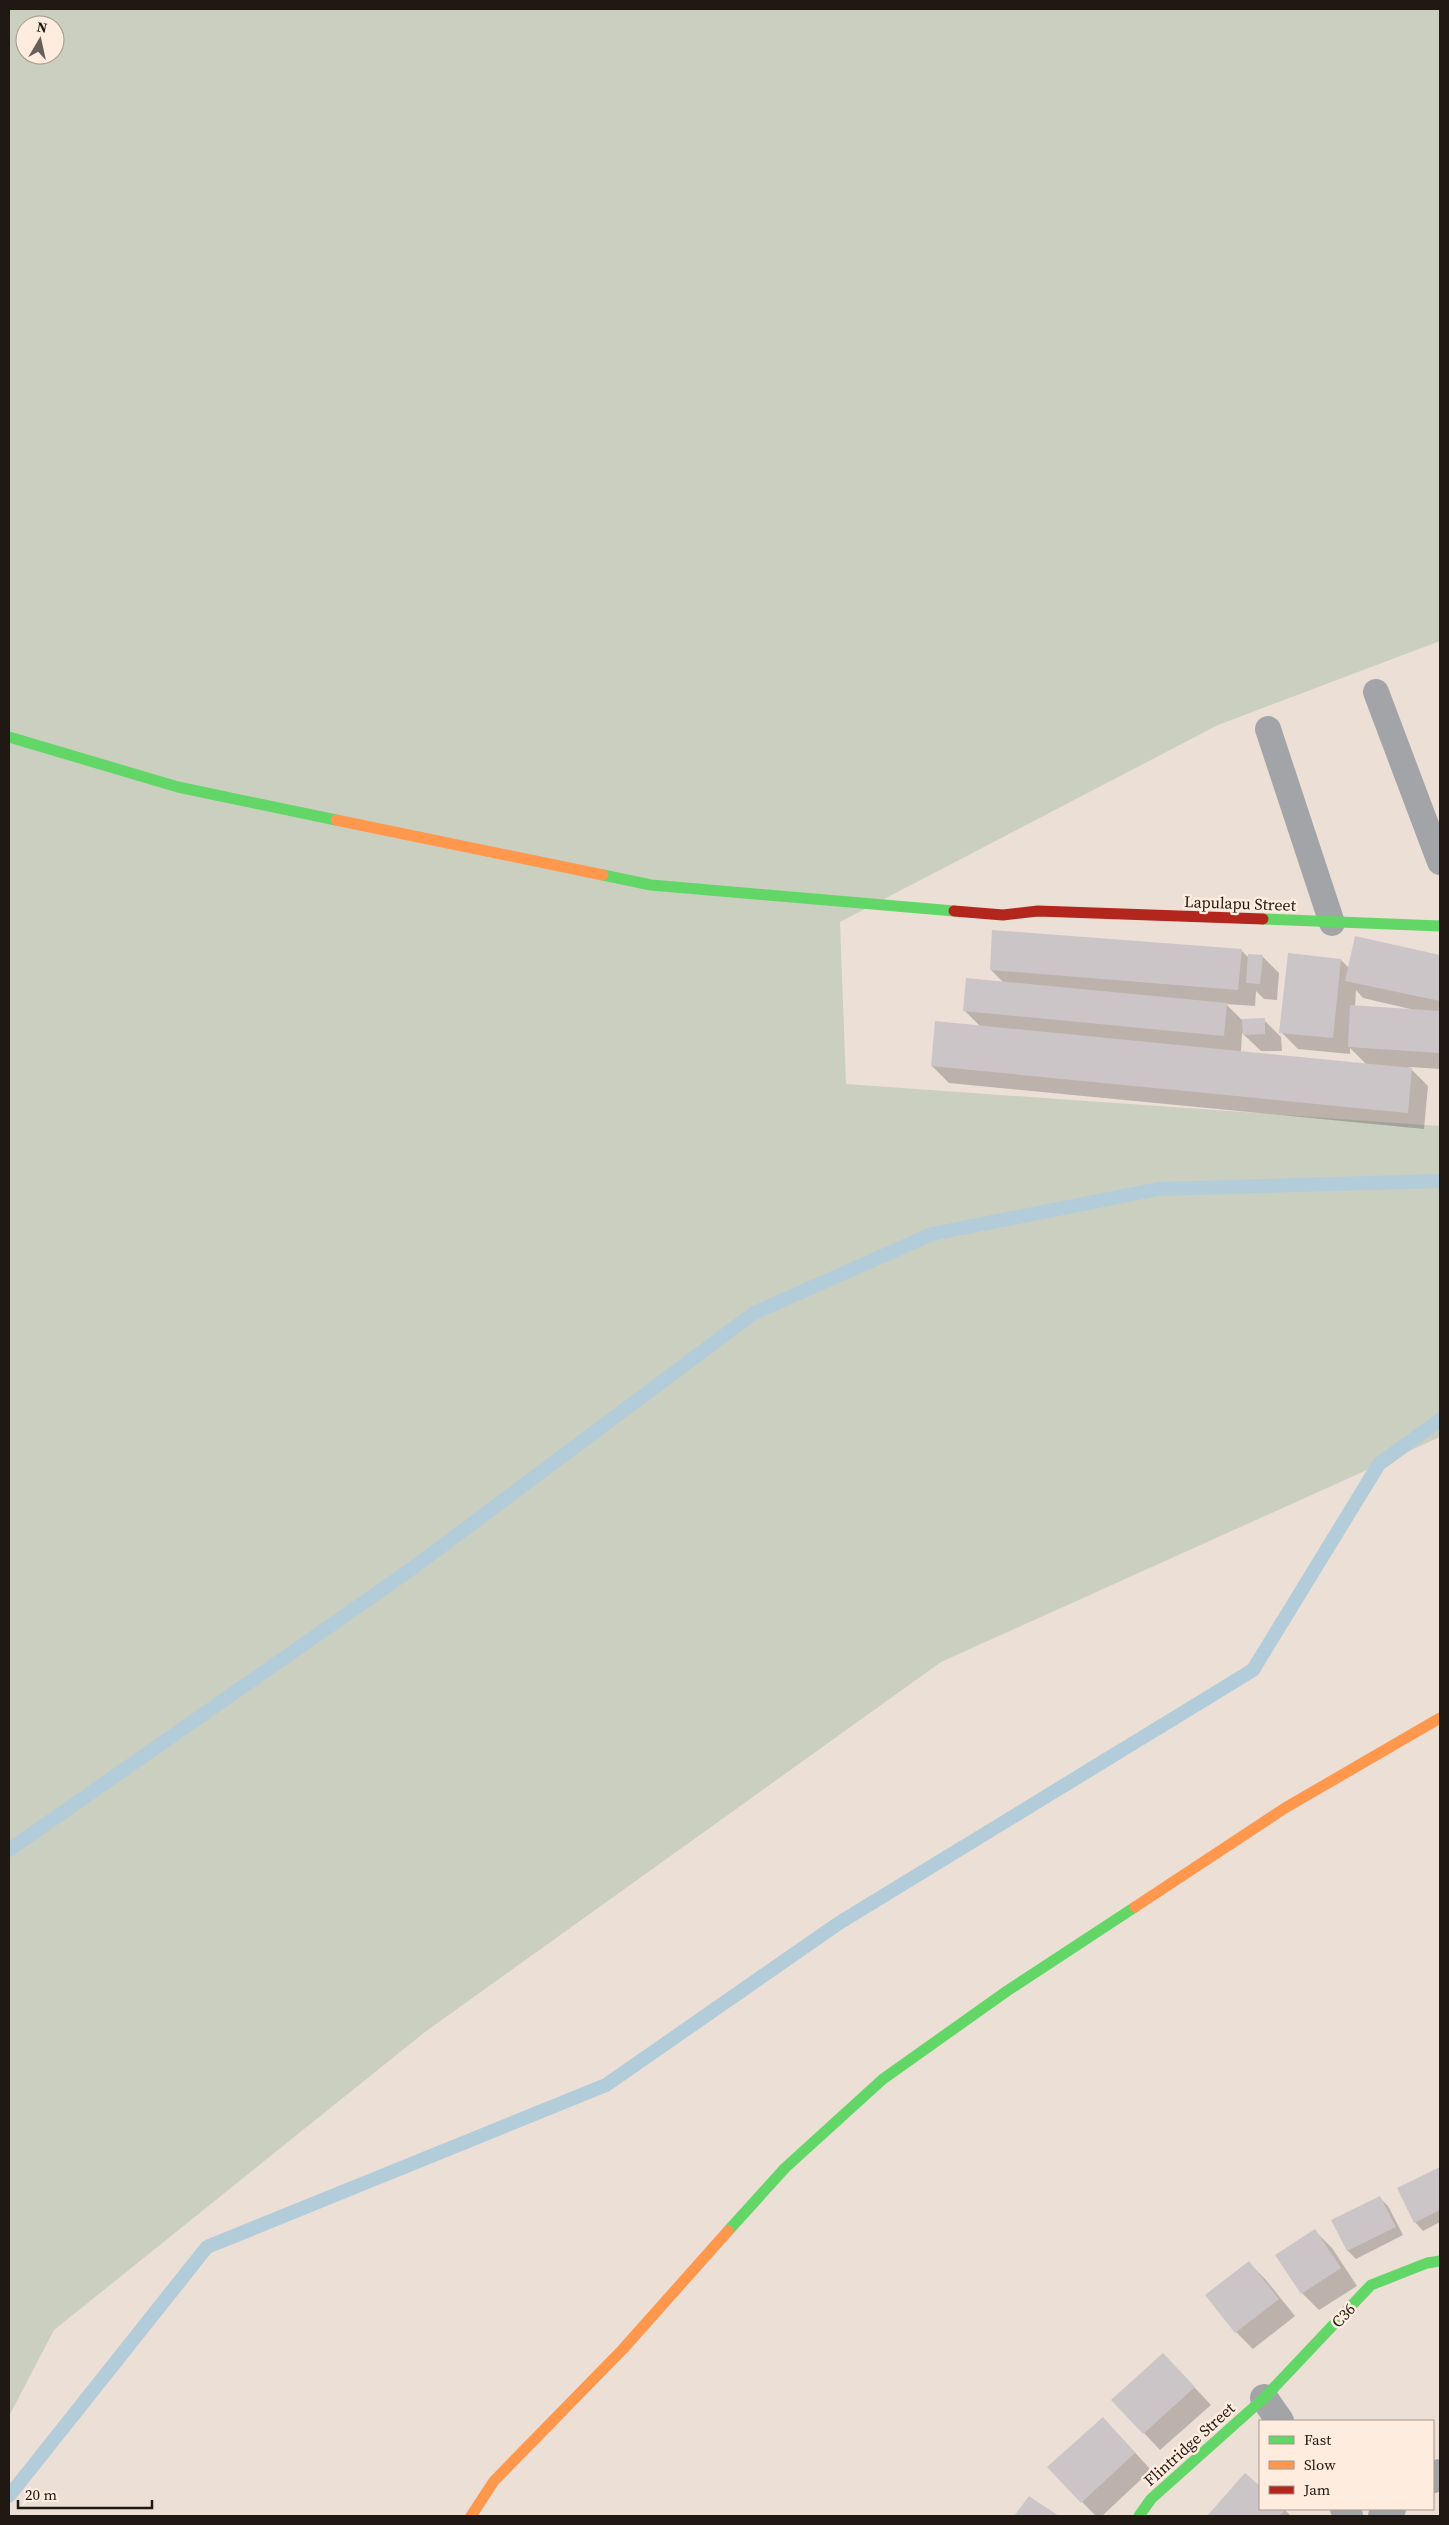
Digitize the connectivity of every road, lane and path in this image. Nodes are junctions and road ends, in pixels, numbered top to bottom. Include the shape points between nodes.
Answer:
1 (1376, 692) dead end
2 (1268, 729) dead end
3 (9, 736) edge
4 (1440, 862) edge
5 (1332, 923) junction
6 (1440, 926) edge
7 (1440, 1718) edge
8 (1440, 2261) edge
9 (1264, 2398) junction
10 (1279, 2420) edge
11 (471, 2516) edge
12 (1139, 2516) edge

1 - 4 lane
2 - 5 lane
3 - 5 street, Lapulapu Street via 178,786 651,884 1003,915 1038,912
5 - 6 street, Lapulapu Street
7 - 11 street via 1285,1808 1007,1991 883,2079 785,2168 623,2349 494,2481
8 - 9 street, C36 via 1371,2285
9 - 10 street
9 - 12 street, Flintridge Street via 1152,2499

